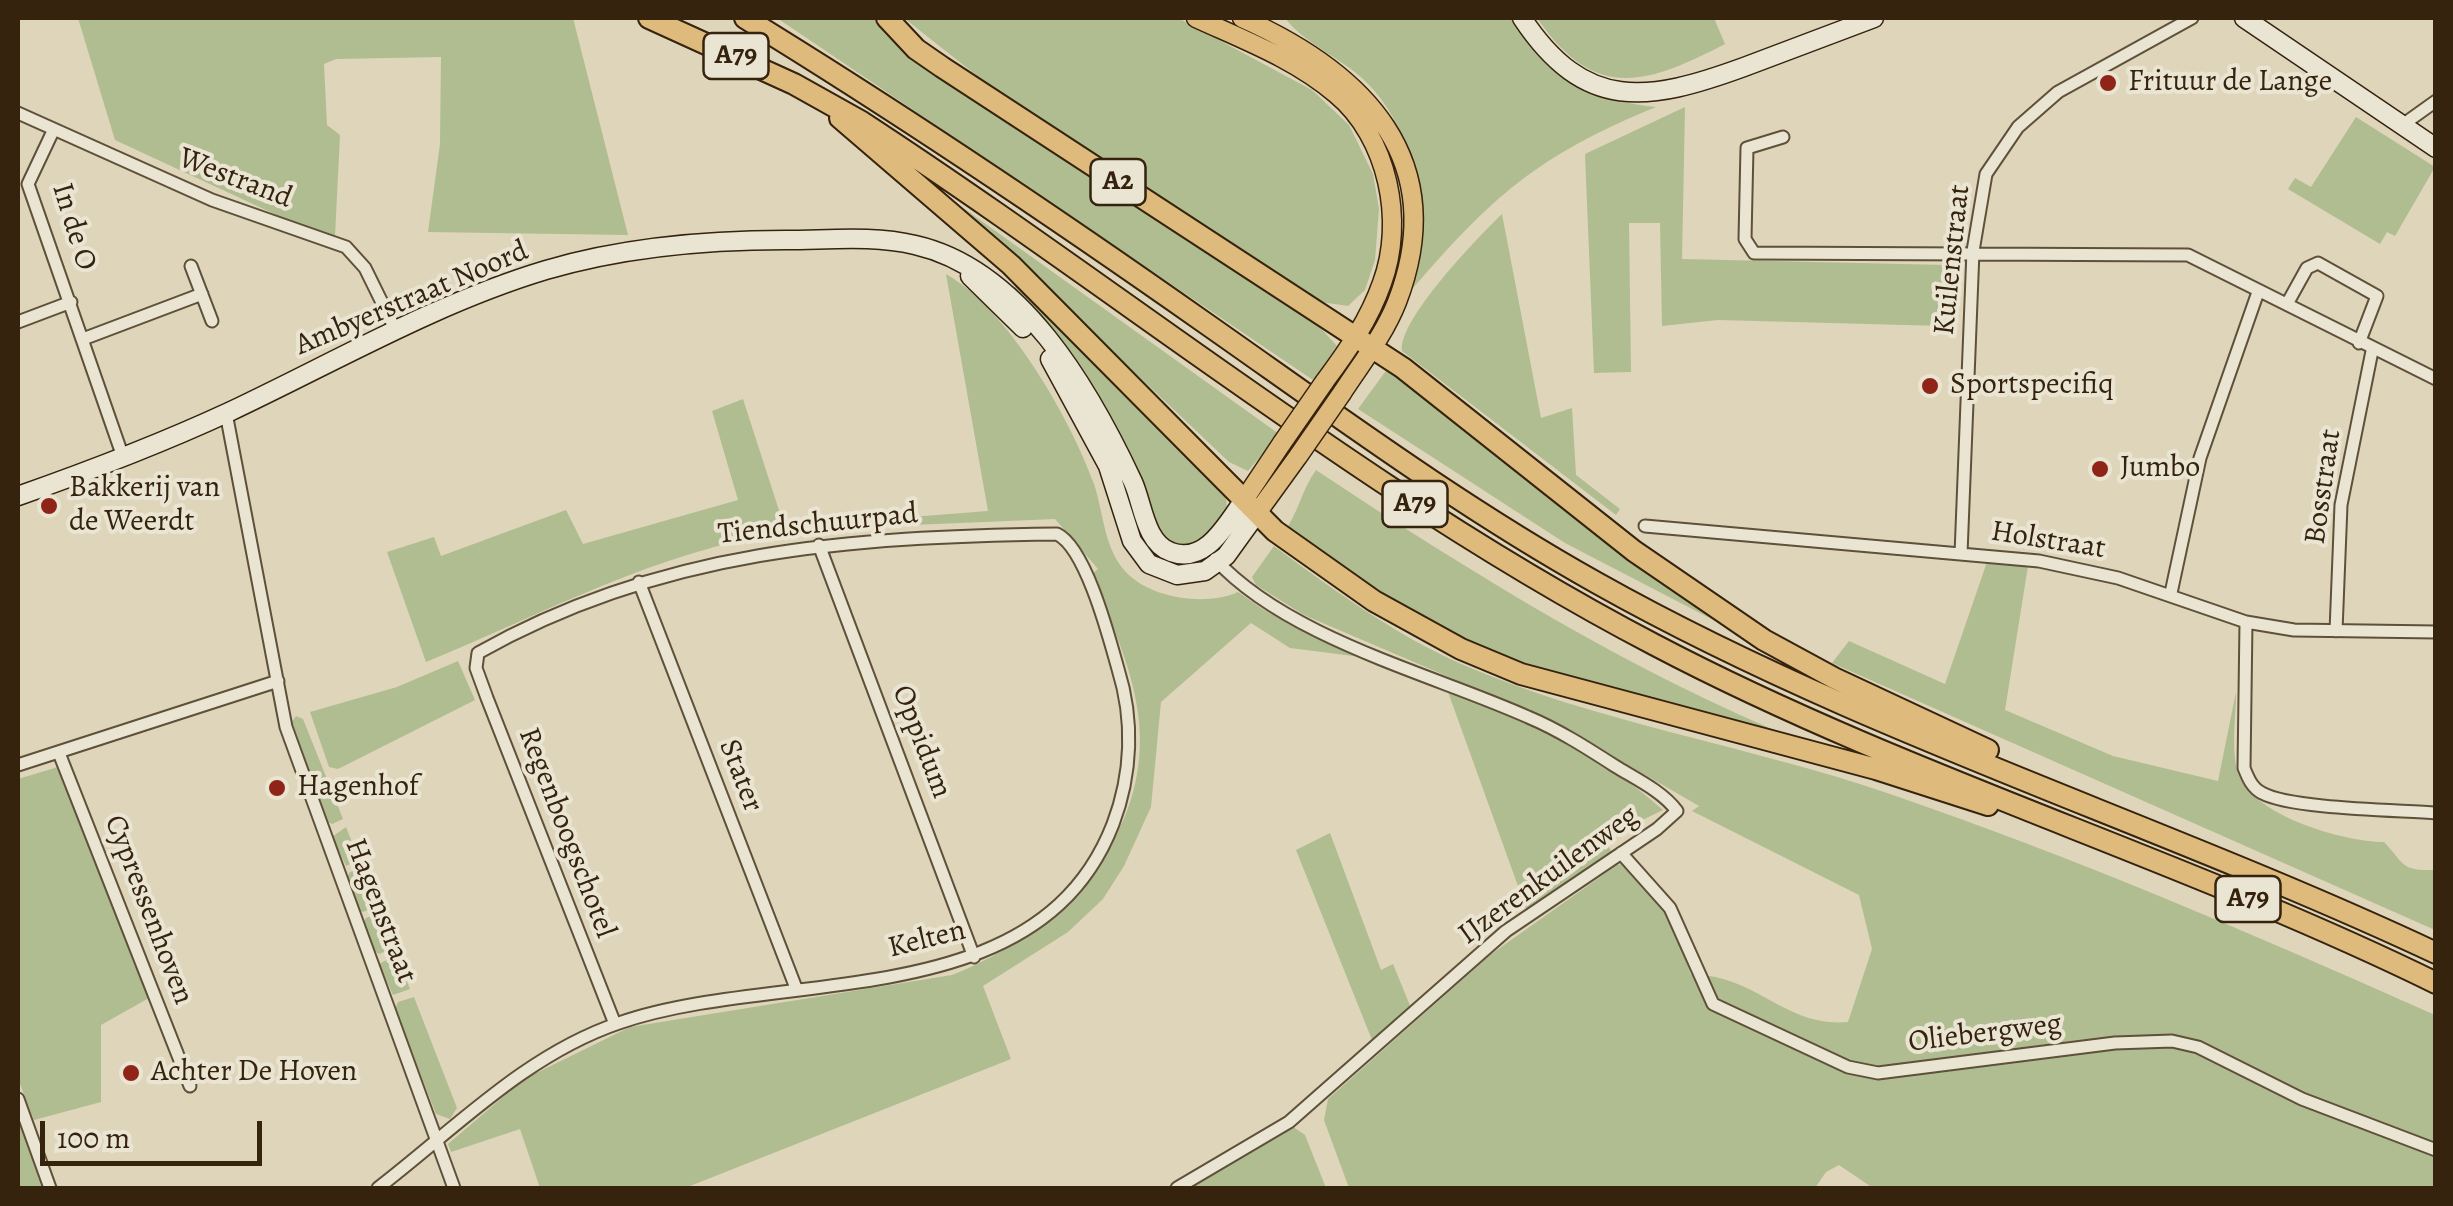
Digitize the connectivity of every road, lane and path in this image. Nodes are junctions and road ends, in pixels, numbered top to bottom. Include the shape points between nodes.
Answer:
1 (649, 18) edge
2 (745, 18) edge
3 (887, 18) edge
4 (1196, 18) edge
5 (1246, 18) edge
6 (1522, 18) edge
7 (1874, 18) edge
8 (2192, 18) edge
9 (2244, 18) edge
10 (1238, 37) junction
11 (821, 100) junction
12 (2436, 101) edge
13 (18, 113) edge
14 (2401, 126) junction
15 (53, 131) junction
16 (1784, 137) dead end
17 (2436, 148) edge
18 (23, 187) edge
19 (1973, 251) junction
20 (191, 266) dead end
21 (2258, 292) junction
22 (202, 294) junction
23 (70, 302) junction
24 (2287, 304) junction
25 (212, 321) dead end
26 (18, 322) edge
27 (396, 331) junction
28 (83, 339) junction
29 (1364, 343) junction
30 (2358, 343) junction
31 (2372, 351) junction
32 (2436, 379) edge
33 (226, 413) junction
34 (123, 456) junction
35 (18, 496) edge
36 (1251, 507) junction
37 (1646, 526) dead end
38 (1068, 540) joint
39 (819, 545) junction
40 (1961, 554) junction
41 (1212, 555) junction
42 (638, 582) junction
43 (2171, 593) junction
44 (2246, 622) junction
45 (2336, 630) junction
46 (2436, 632) edge
47 (474, 659) joint
48 (278, 681) junction
49 (59, 752) junction
50 (18, 765) edge
51 (2086, 803) junction
52 (2436, 813) edge
53 (2058, 822) junction
54 (1620, 853) junction
55 (2436, 953) edge
56 (974, 956) junction
57 (2436, 984) edge
58 (796, 988) junction
59 (615, 1024) junction
60 (190, 1086) dead end
61 (18, 1099) edge
62 (438, 1140) junction
63 (2436, 1150) edge
64 (50, 1188) edge
65 (378, 1188) edge
66 (454, 1188) edge
67 (1176, 1188) edge

1 - 11 highway, A79
2 - 51 highway, A79 via 978,164 1424,476 1554,558 1717,646
3 - 29 highway, A2 via 942,67
4 - 10 main road
5 - 10 street
5 - 29 main road via 1348,79 1396,145 1410,194 1412,244 1398,302
6 - 7 street via 1574,75 1610,91 1647,94
8 - 19 street, Kuilenstraat via 2058,92 2018,128 1986,174
9 - 14 street
10 - 29 main road via 1336,93 1380,156 1389,189 1389,256
11 - 36 highway, A79 via 1010,265
11 - 53 highway, A79 via 973,196 1412,502 1563,596 1773,703
12 - 14 street
13 - 15 street, Westrand
14 - 17 street
15 - 18 street, In de O
15 - 27 street, Westrand via 212,200 346,247 365,268
16 - 19 street via 1746,148 1746,239 1754,253
18 - 23 street, In de O
19 - 21 street via 2188,255
19 - 40 street, Kuilenstraat
20 - 22 street
21 - 24 street
21 - 43 street via 2200,458
22 - 25 street
22 - 28 street
23 - 26 street
23 - 28 street, In de O
24 - 30 street
24 - 30 street via 2306,268 2318,263 2377,296
27 - 33 street, Ambyerstraat Noord
27 - 41 street, Ambyerstraat Noord via 550,269 705,242 898,242 933,250 997,285 1068,364 1109,434 1160,546
28 - 34 street, In de O
29 - 36 main road, bridge via 1342,393 1299,455
29 - 36 main road, bridge via 1325,382 1282,443
29 - 51 highway, A79 via 1634,551 1764,640
30 - 31 street
31 - 32 street
31 - 45 street, Bosstraat via 2342,506
33 - 34 street, Ambyerstraat Noord
33 - 48 street, Hagenstraat
34 - 35 street, Ambyerstraat Noord
36 - 41 street
36 - 53 highway, A79 via 1374,601 1521,674
37 - 40 street, Holstraat
38 - 39 street, Tiendschuurpad via 1057,534
38 - 56 street, Kelten via 1124,689 1129,746 1122,797 1100,853 1070,894 1027,928
39 - 42 street, Tiendschuurpad
39 - 56 street, Oppidum
40 - 43 street, Holstraat via 2079,568
41 - 54 street, IJzerenkuilenweg via 1236,582 1294,616 1540,722 1675,807 1673,816
42 - 47 street, Tiendschuurpad
42 - 58 street, Stater
43 - 44 street, Holstraat
44 - 45 street, Holstraat
44 - 52 street via 2249,782 2263,794 2332,806
45 - 46 street, Holstraat
47 - 59 street, Regenboogschotel
48 - 49 street
48 - 62 street, Hagenstraat via 286,727
49 - 50 street
49 - 60 street, Cypressenhoven
51 - 55 highway, A79
53 - 57 highway, A79
54 - 63 street, Oliebergweg via 1670,908 1713,1004 1848,1067 1878,1073 2172,1041 2198,1046 2302,1099
54 - 67 street, IJzerenkuilenweg via 1506,931 1279,1129
56 - 58 street, Kelten via 919,972
58 - 59 street, Kelten via 677,1006
59 - 62 street, Kelten via 528,1069
61 - 64 street
62 - 65 street, Kelten
62 - 66 street, Hagenstraat

